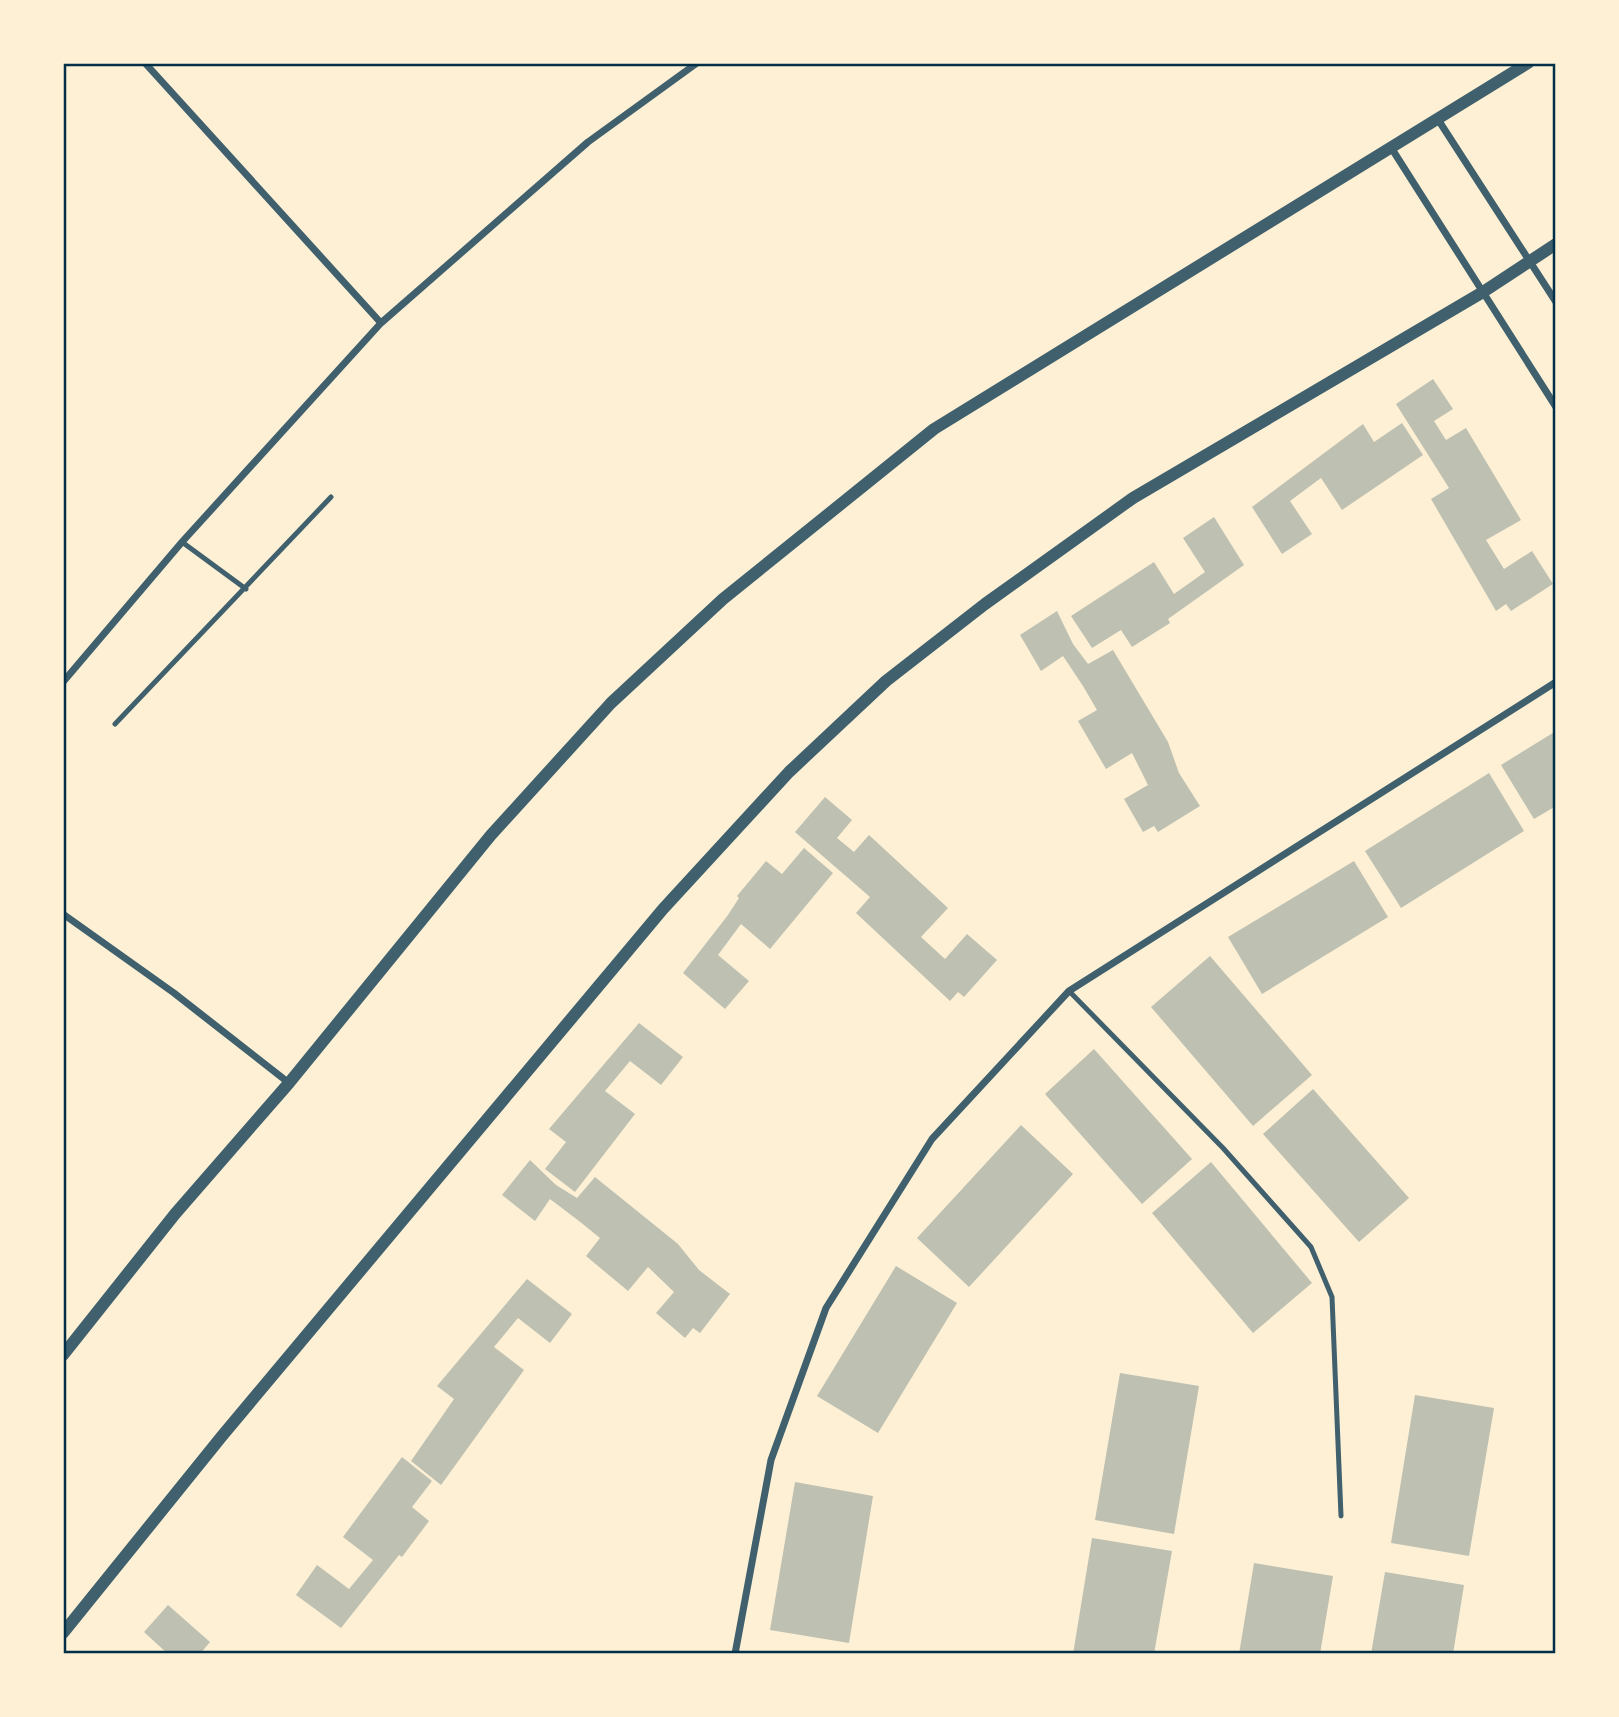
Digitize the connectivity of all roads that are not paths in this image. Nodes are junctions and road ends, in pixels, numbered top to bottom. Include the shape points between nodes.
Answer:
1 (145, 63) edge
2 (696, 63) edge
3 (1528, 63) edge
4 (1439, 121) junction
5 (1392, 149) junction
6 (1556, 244) edge
7 (1530, 261) junction
8 (1483, 292) junction
9 (1556, 302) edge
10 (381, 323) junction
11 (1556, 407) edge
12 (331, 498) dead end
13 (182, 542) junction
14 (246, 589) junction
15 (63, 682) edge
16 (1556, 682) edge
17 (115, 724) dead end
18 (63, 914) edge
19 (1069, 991) junction
20 (289, 1083) junction
21 (63, 1355) edge
22 (1341, 1516) dead end
23 (63, 1633) edge
24 (735, 1654) edge

1 - 10 street
2 - 10 street via 588,142
3 - 4 street
4 - 5 street
4 - 7 street
5 - 8 street
5 - 20 street via 934,429 723,599 611,703 491,835
6 - 7 street
7 - 8 street
7 - 9 street
8 - 11 street
8 - 23 street via 1133,498 886,681 798,763 663,909
10 - 13 street
12 - 14 lane
13 - 14 lane
13 - 15 street
14 - 17 lane
16 - 19 street
18 - 20 street
19 - 22 lane via 1223,1148 1311,1247 1332,1297
19 - 24 street via 932,1139 826,1308 771,1460
20 - 21 street via 175,1214

